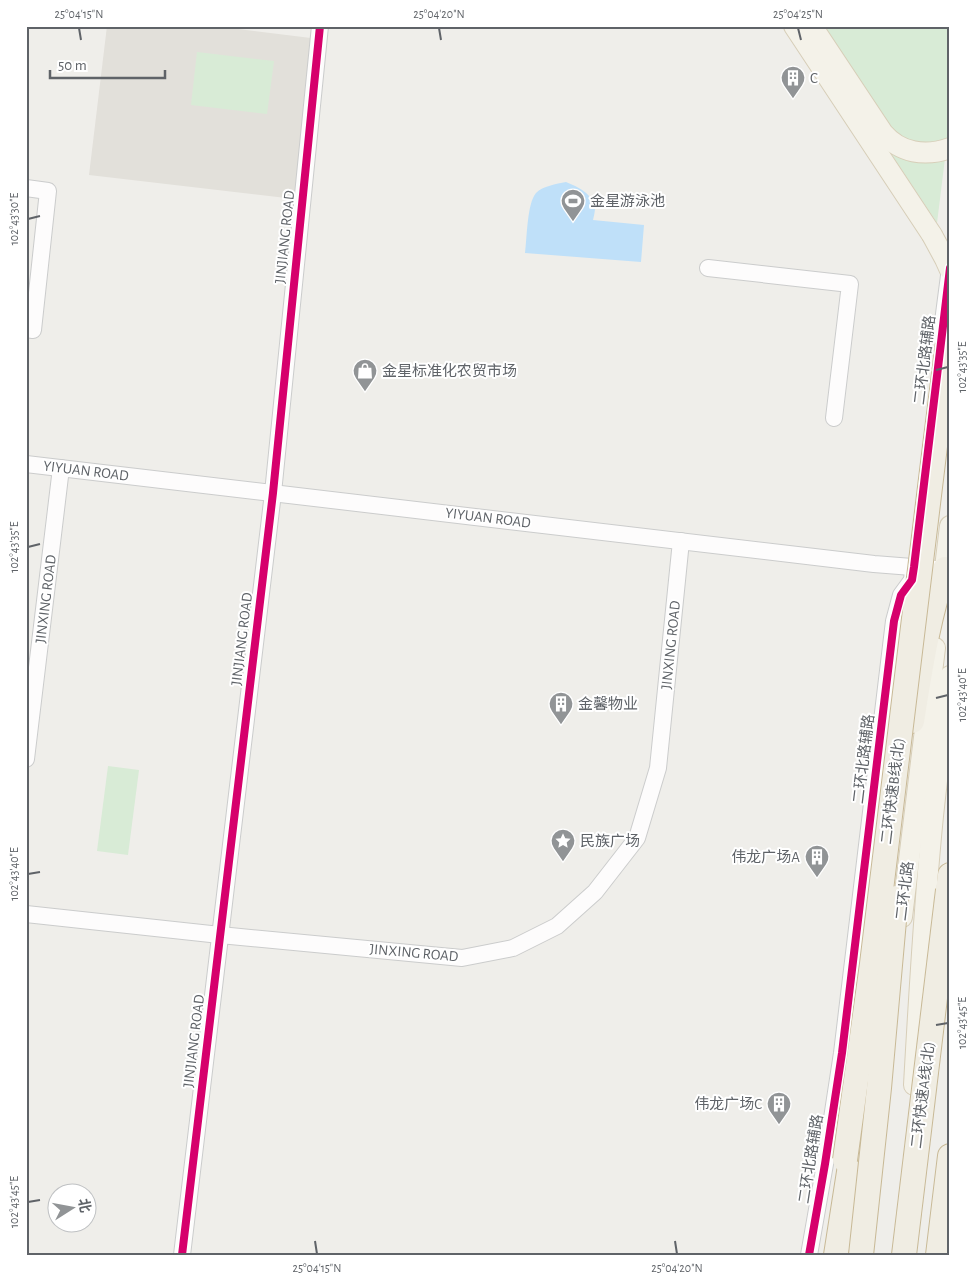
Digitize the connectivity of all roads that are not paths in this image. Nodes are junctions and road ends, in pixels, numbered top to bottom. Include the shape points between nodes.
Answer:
1 (320, 26) edge
2 (794, 26) edge
3 (812, 26) edge
4 (950, 148) edge
5 (26, 188) edge
6 (708, 268) dead end
7 (950, 269) edge
8 (950, 326) edge
9 (26, 329) edge
10 (834, 418) dead end
11 (26, 464) edge
12 (61, 468) junction
13 (273, 493) junction
14 (950, 526) edge
15 (681, 541) junction
16 (924, 542) junction
17 (947, 569) edge
18 (913, 573) junction
19 (950, 676) edge
20 (914, 707) junction
21 (950, 734) edge
22 (26, 760) edge
23 (921, 773) junction
24 (950, 875) edge
25 (26, 914) edge
26 (220, 935) junction
27 (950, 963) edge
28 (950, 1156) edge
29 (908, 1213) junction
30 (182, 1255) edge
31 (809, 1255) edge
32 (830, 1255) edge
33 (836, 1255) edge
34 (861, 1255) edge
35 (906, 1255) edge
36 (938, 1255) edge

1 - 13 street, JINJIANG ROAD
2 - 7 main road, bridge via 932,235
3 - 4 main road via 889,140 914,152
5 - 9 street via 48,192 32,330
6 - 10 street via 850,284
7 - 18 street, 二环北路辅路
8 - 16 highway, 二环快速B线(北), bridge
11 - 12 street, YIYUAN ROAD
12 - 13 street, YIYUAN ROAD
12 - 22 street, JINXING ROAD
13 - 15 street, YIYUAN ROAD
13 - 26 street, JINJIANG ROAD
14 - 17 main road, 二环北路
15 - 18 street, YIYUAN ROAD via 874,564
15 - 26 street, JINXING ROAD via 658,768 637,838 595,892 557,926 513,948 462,958
16 - 32 highway, 二环快速B线(北), bridge via 860,1060
16 - 34 highway, bridge via 888,991
17 - 18 street, YIYUAN ROAD
17 - 20 highway via 932,617
17 - 23 main road, 二环北路
18 - 20 main road via 904,648
18 - 31 street, 二环北路辅路 via 901,595 894,621 842,1053
19 - 23 main road, 二环北路
20 - 23 highway
21 - 23 main road via 943,752
23 - 29 main road, 二环北路 via 929,863
23 - 33 highway via 876,988
23 - 34 main road, 二环北路
24 - 35 highway, 二环快速A线(北), bridge
25 - 26 street, JINXING ROAD
26 - 30 street, JINJIANG ROAD
27 - 29 street via 916,1140
28 - 36 highway
29 - 35 highway

